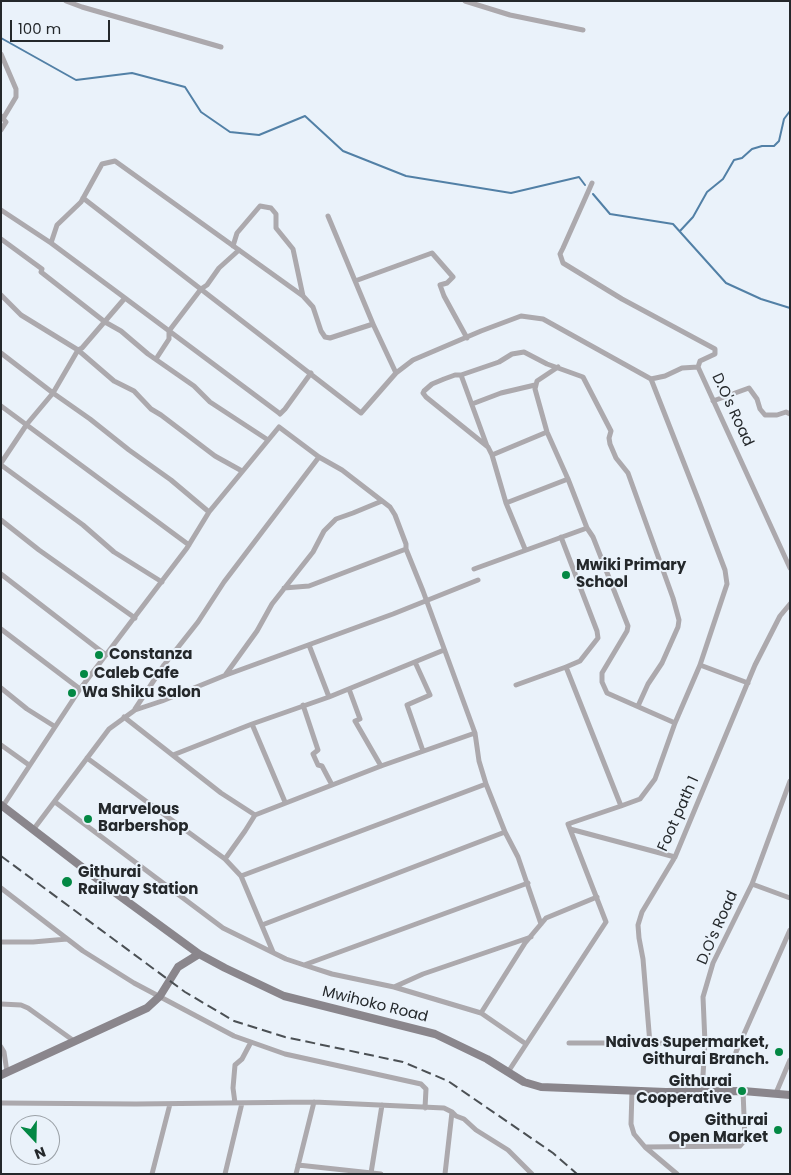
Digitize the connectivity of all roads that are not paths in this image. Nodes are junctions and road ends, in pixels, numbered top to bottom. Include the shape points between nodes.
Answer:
1 (66, 1) edge
2 (465, 1) edge
3 (583, 30) dead end
4 (221, 47) dead end
5 (1, 54) edge
6 (2, 117) edge
7 (1, 130) edge
8 (592, 183) dead end
9 (83, 198) junction
10 (1, 210) edge
11 (328, 216) dead end
12 (1, 239) edge
13 (51, 243) junction
14 (233, 246) junction
15 (239, 250) junction
16 (355, 281) junction
17 (201, 289) junction
18 (1, 295) edge
19 (303, 296) junction
20 (125, 298) junction
21 (105, 322) junction
22 (373, 324) junction
23 (169, 331) junction
24 (467, 338) junction
25 (78, 350) junction
26 (1, 353) edge
27 (156, 359) junction
28 (698, 367) junction
29 (558, 368) junction
30 (311, 373) junction
31 (396, 373) junction
32 (461, 375) junction
33 (651, 380) junction
34 (535, 385) junction
35 (52, 394) junction
36 (713, 401) junction
37 (472, 404) junction
38 (1, 406) edge
39 (790, 414) edge
40 (27, 424) junction
41 (547, 432) junction
42 (268, 440) junction
43 (488, 447) junction
44 (492, 455) junction
45 (319, 457) junction
46 (1, 464) edge
47 (242, 471) junction
48 (568, 479) junction
49 (382, 501) junction
50 (506, 503) junction
51 (209, 512) junction
52 (1, 520) edge
53 (587, 528) junction
54 (561, 537) junction
55 (189, 545) junction
56 (406, 549) junction
57 (525, 549) junction
58 (790, 568) edge
59 (474, 569) dead end
60 (1, 574) edge
61 (478, 580) dead end
62 (162, 582) junction
63 (284, 588) junction
64 (427, 601) junction
65 (790, 604) edge
66 (135, 618) junction
67 (1, 629) edge
68 (309, 645) junction
69 (444, 650) junction
70 (106, 655) junction
71 (415, 662) junction
72 (700, 665) junction
73 (566, 667) junction
74 (226, 675) junction
75 (748, 683) junction
76 (516, 685) dead end
77 (1, 688) edge
78 (80, 689) junction
79 (349, 689) junction
80 (329, 697) junction
81 (303, 705) junction
82 (638, 706) junction
83 (135, 710) junction
84 (124, 717) junction
85 (675, 723) junction
86 (252, 724) junction
87 (54, 726) junction
88 (475, 733) junction
89 (1, 745) edge
90 (423, 751) junction
91 (173, 755) junction
92 (87, 758) junction
93 (29, 765) junction
94 (381, 766) junction
95 (790, 781) edge
96 (486, 784) junction
97 (332, 785) junction
98 (54, 802) junction
99 (285, 802) junction
100 (2, 805) edge
101 (621, 806) junction
102 (255, 815) junction
103 (570, 829) junction
104 (33, 830) junction
105 (505, 832) junction
106 (674, 857) junction
107 (224, 859) junction
108 (241, 876) junction
109 (528, 883) junction
110 (752, 884) junction
111 (1, 888) edge
112 (597, 897) junction
113 (790, 898) edge
114 (541, 924) junction
115 (262, 925) junction
116 (790, 930) edge
117 (531, 937) junction
118 (67, 939) junction
119 (1, 942) edge
120 (274, 952) junction
121 (199, 954) junction
122 (304, 965) junction
123 (394, 987) junction
124 (160, 996) junction
125 (1, 1004) edge
126 (481, 1013) junction
127 (74, 1041) junction
128 (251, 1042) junction
129 (569, 1043) dead end
130 (705, 1043) junction
131 (526, 1044) junction
132 (650, 1044) junction
133 (1, 1047) edge
134 (736, 1052) dead end
135 (790, 1060) edge
136 (508, 1072) junction
137 (4, 1073) edge
138 (632, 1091) junction
139 (702, 1091) junction
140 (743, 1091) junction
141 (776, 1093) junction
142 (790, 1095) edge
143 (314, 1102) junction
144 (1, 1103) edge
145 (235, 1103) junction
146 (242, 1103) junction
147 (170, 1104) junction
148 (382, 1105) junction
149 (425, 1108) junction
150 (452, 1112) junction
151 (645, 1147) junction
152 (298, 1165) junction
153 (369, 1173) edge
154 (152, 1174) edge
155 (225, 1174) edge
156 (296, 1174) edge
157 (381, 1174) edge
158 (445, 1174) edge
159 (532, 1174) edge
160 (676, 1174) edge

1 - 4 street
2 - 3 street via 510,16
5 - 6 street via 16,89 16,97
6 - 7 street via 6,122
8 - 28 street, D.O's Road via 562,248 563,263 715,349 715,354 700,361
9 - 13 street via 57,225
9 - 14 street via 102,164 115,162
9 - 17 street
10 - 13 street
11 - 16 street
12 - 21 street
13 - 20 street
14 - 15 street
14 - 19 street via 237,233 260,206 270,208 276,214 276,228 293,249
15 - 17 street
15 - 19 street
16 - 22 street
16 - 24 street via 432,253 453,277 440,285
17 - 23 street
17 - 30 street
18 - 25 street via 21,315
19 - 22 street via 313,307 321,331 330,338
20 - 21 street
20 - 23 street
21 - 25 street
21 - 27 street
22 - 31 street
23 - 27 street via 169,339
23 - 30 street via 280,414
24 - 31 street via 413,360
24 - 33 street via 515,318 543,319
25 - 35 street
25 - 47 street via 114,381 134,391 151,409 215,456
26 - 35 street
27 - 42 street via 194,386 210,402
28 - 33 street via 682,368
28 - 36 street, D.O's Road
29 - 32 street via 524,352
29 - 34 street via 537,380
29 - 82 street via 583,377 611,431 610,444 628,473 679,620 662,663
30 - 31 street via 361,413
32 - 37 street
32 - 43 street via 432,384 423,393
33 - 72 street via 726,574 726,589
34 - 37 street
34 - 41 street
35 - 40 street
35 - 51 street via 90,418
36 - 39 street via 749,388 766,414
36 - 58 street, D.O's Road
37 - 43 street
38 - 40 street
40 - 46 street
40 - 55 street
41 - 44 street
41 - 48 street
42 - 45 street via 280,427
42 - 47 street
43 - 44 street
44 - 50 street
45 - 49 street via 342,470
45 - 83 street via 224,582
46 - 62 street via 114,552
47 - 51 street
48 - 50 street
48 - 53 street
49 - 56 street via 395,515
49 - 63 street via 336,519
50 - 57 street
51 - 55 street
52 - 66 street
53 - 54 street
53 - 82 street via 594,537 628,626 602,673 602,682 607,693
54 - 57 street
54 - 73 street via 598,638 580,661
55 - 62 street
56 - 63 street via 308,586
56 - 64 street
57 - 59 street
60 - 70 street
61 - 64 street
62 - 66 street
63 - 74 street
64 - 68 street
64 - 69 street
65 - 75 street, Foot path 1 via 780,616
66 - 70 street
67 - 78 street
68 - 74 street
68 - 80 street
69 - 71 street
69 - 88 street
70 - 78 street
71 - 79 street
71 - 90 street via 430,695 407,705
72 - 75 street
72 - 85 street
73 - 76 street
73 - 101 street
74 - 83 street
75 - 106 street, Foot path 1
77 - 87 street
78 - 87 street
79 - 80 street
79 - 94 street via 360,719 355,721
80 - 81 street
81 - 86 street
81 - 97 street via 318,750 313,754
82 - 85 street
83 - 84 street
84 - 91 street
84 - 92 street via 109,729
85 - 101 street via 652,785 640,799
86 - 91 street
86 - 99 street
87 - 93 street
88 - 90 street
88 - 96 street
89 - 93 street
90 - 94 street
91 - 102 street
92 - 98 street
92 - 107 street
93 - 100 street
94 - 97 street
95 - 110 street, D.O's Road
96 - 105 street
96 - 108 street
97 - 99 street
98 - 104 street
98 - 120 street via 223,928
99 - 102 street
100 - 104 street, Mwihoko Road
101 - 103 street via 568,824
102 - 107 street
103 - 106 street
103 - 112 street
104 - 121 street, Mwihoko Road
105 - 109 street
105 - 115 street
106 - 132 street, Foot path 1 via 642,912 638,925
107 - 108 street
108 - 115 street
109 - 114 street
109 - 122 street
110 - 113 street
110 - 130 street, D.O's Road via 713,963 704,997
111 - 118 street
112 - 114 street via 546,918
112 - 131 street via 606,924
114 - 117 street
115 - 120 street
116 - 134 street
117 - 123 street
117 - 126 street
118 - 119 street
118 - 124 street via 134,983
120 - 122 street
121 - 124 street via 178,967
121 - 136 street, Mwihoko Road via 284,996 435,1034
122 - 123 street
123 - 126 street
124 - 127 street via 147,1008
124 - 128 street
125 - 127 street via 28,1008
126 - 131 street
127 - 137 street
128 - 145 street via 235,1065
128 - 149 street via 285,1054 421,1084 426,1088
129 - 132 street
130 - 132 street
130 - 139 street, D.O's Road
131 - 136 street
133 - 137 street
135 - 141 street
136 - 138 street, Mwihoko Road via 541,1087
138 - 139 street, Mwihoko Road
138 - 151 street via 631,1124 634,1134
139 - 140 street, Mwihoko Road
140 - 141 street, Mwihoko Road
140 - 151 street via 745,1140 740,1146
141 - 142 street, Mwihoko Road
143 - 146 street
143 - 148 street
143 - 152 street
144 - 147 street
145 - 146 street
145 - 147 street
146 - 155 street
147 - 154 street
148 - 149 street
148 - 153 street
149 - 150 street via 444,1108
150 - 158 street
150 - 159 street via 508,1150
151 - 160 street
152 - 153 street
152 - 156 street
153 - 157 street

